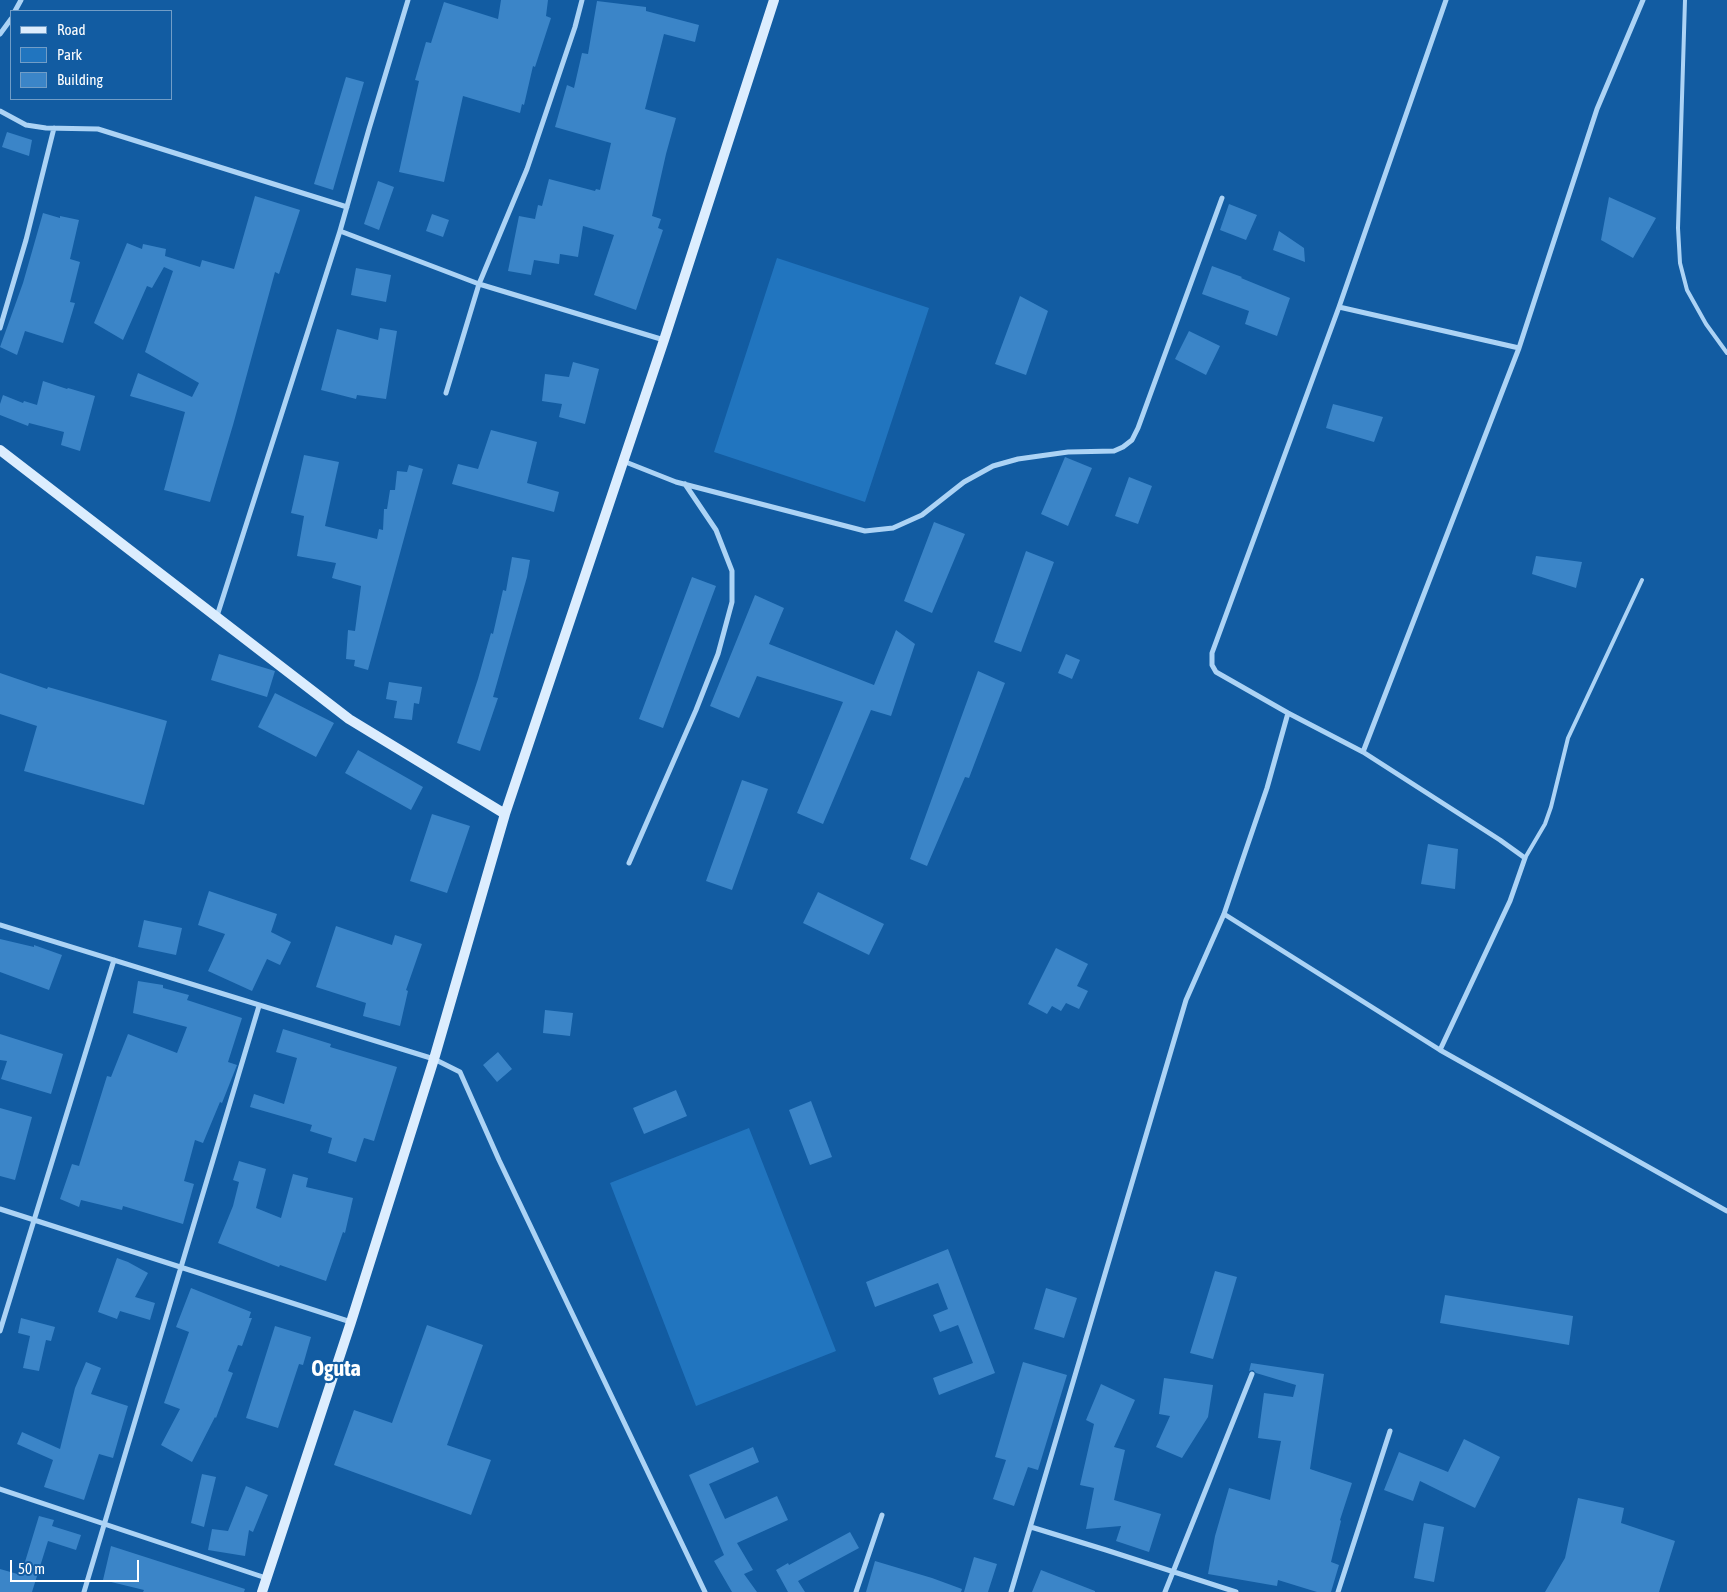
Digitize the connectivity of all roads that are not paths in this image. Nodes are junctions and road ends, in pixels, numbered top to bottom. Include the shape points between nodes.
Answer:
1 (408, 0) edge
2 (582, 0) edge
3 (774, 0) edge
4 (1446, 0) edge
5 (1644, 0) edge
6 (1685, 0) edge
7 (10, 20) edge
8 (0, 34) edge
9 (0, 111) edge
10 (54, 128) junction
11 (1222, 198) dead end
12 (347, 207) junction
13 (340, 231) junction
14 (479, 284) junction
15 (1339, 307) junction
16 (0, 328) edge
17 (664, 340) junction
18 (1519, 348) junction
19 (1727, 353) edge
20 (446, 393) dead end
21 (0, 450) edge
22 (623, 461) junction
23 (685, 484) junction
24 (1642, 580) dead end
25 (216, 616) junction
26 (1288, 714) junction
27 (1363, 752) junction
28 (505, 814) junction
29 (1525, 858) junction
30 (630, 863) dead end
31 (1224, 914) junction
32 (0, 925) edge
33 (114, 960) junction
34 (259, 1006) junction
35 (1440, 1050) junction
36 (434, 1059) junction
37 (0, 1208) edge
38 (1727, 1211) edge
39 (34, 1220) junction
40 (181, 1268) junction
41 (351, 1322) junction
42 (0, 1331) edge
43 (1252, 1374) dead end
44 (1390, 1431) dead end
45 (0, 1490) edge
46 (882, 1515) dead end
47 (104, 1524) junction
48 (1031, 1527) junction
49 (1172, 1572) junction
50 (266, 1578) junction
51 (84, 1592) edge
52 (262, 1592) edge
53 (705, 1592) edge
54 (856, 1592) edge
55 (1011, 1592) edge
56 (1165, 1592) edge
57 (1236, 1592) edge
58 (1338, 1592) edge

1 - 12 street
2 - 14 street via 527,169
3 - 17 street
4 - 15 street
5 - 18 street via 1597,109
6 - 19 lane via 1678,228 1680,263 1687,290
7 - 8 street
9 - 10 street via 26,125
10 - 12 street via 98,128
10 - 16 street
11 - 23 street via 1138,428 1132,440 1123,447 1114,451 1068,452 1018,459 993,466 964,482 922,515 893,528 864,531
12 - 13 street
13 - 14 street
13 - 25 street
14 - 17 street
14 - 20 street
15 - 18 street
15 - 26 street via 1212,653 1216,672
17 - 22 street
18 - 27 street
21 - 25 street
22 - 23 street
22 - 28 street
23 - 30 street via 716,530 732,571 732,602 718,654
24 - 29 lane via 1568,738 1545,824
25 - 28 street via 348,718
26 - 27 street
26 - 31 street via 1267,788
27 - 29 street
28 - 36 street
29 - 35 street via 1510,901
31 - 35 street
31 - 48 street via 1186,1000
32 - 33 street
33 - 34 street
33 - 39 street
34 - 36 street
34 - 40 street
35 - 38 street
36 - 41 street
36 - 53 street via 460,1072
37 - 39 street
39 - 40 street
39 - 42 street
40 - 41 street
40 - 47 street
41 - 50 street
43 - 49 street
44 - 58 street
45 - 47 street
46 - 54 street
47 - 50 street
47 - 51 street
48 - 49 street
48 - 55 street
49 - 56 street
49 - 57 street
50 - 52 street

